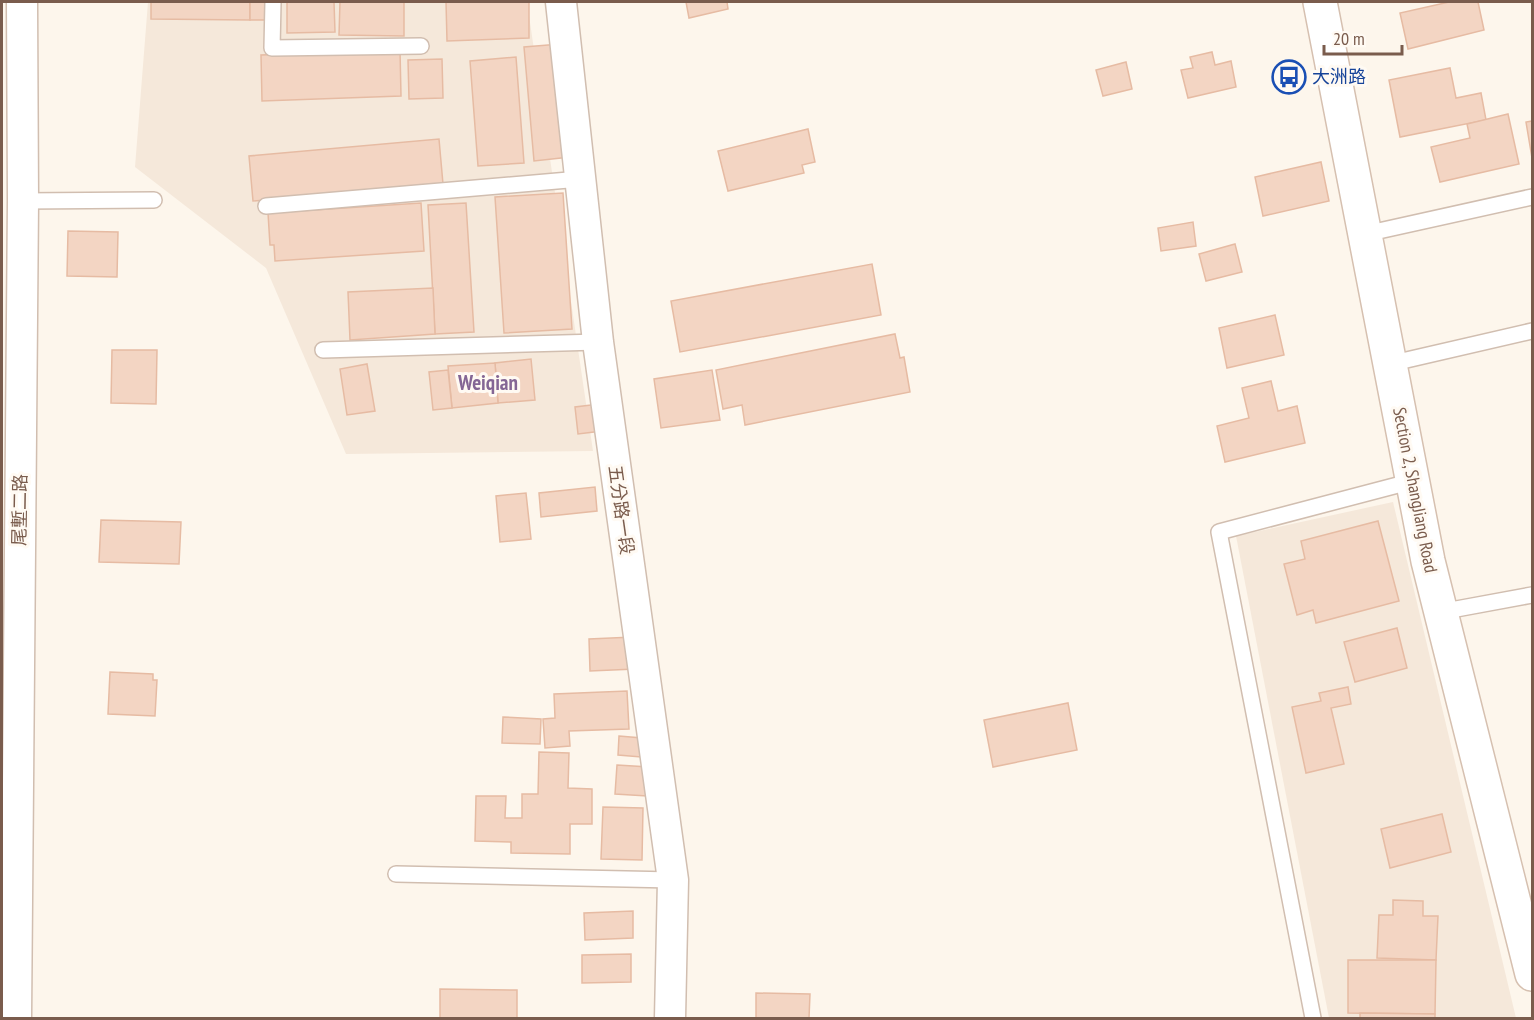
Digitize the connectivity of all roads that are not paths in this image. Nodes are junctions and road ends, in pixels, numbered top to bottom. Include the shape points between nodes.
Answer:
1 (22, 2) edge
2 (273, 2) edge
3 (561, 2) edge
4 (1320, 2) edge
5 (421, 46) dead end
6 (580, 179) junction
7 (1533, 197) edge
8 (154, 200) dead end
9 (23, 201) junction
10 (266, 206) dead end
11 (1365, 234) junction
12 (1533, 331) edge
13 (598, 342) junction
14 (323, 351) dead end
15 (1389, 364) junction
16 (1413, 481) junction
17 (1533, 595) edge
18 (1440, 612) junction
19 (9, 873) edge
20 (396, 874) dead end
21 (673, 880) junction
22 (1525, 921) edge
23 (1533, 974) edge
24 (16, 1018) edge
25 (670, 1018) edge
26 (1313, 1018) edge

1 - 9 street, 尾塹二路
2 - 5 lane via 272,48
3 - 6 street, 五分路一段
4 - 11 main road, Section 2, ShangJiang Road
6 - 10 lane
6 - 13 street, 五分路一段
7 - 11 lane
8 - 9 lane
9 - 19 street, 尾塹二路
11 - 15 main road, Section 2, ShangJiang Road
12 - 15 lane
13 - 14 lane
13 - 21 street, 五分路一段
15 - 16 main road, Section 2, ShangJiang Road
16 - 18 main road, Section 2, ShangJiang Road
16 - 26 lane via 1220,532
17 - 18 lane
18 - 22 main road, Section 2, ShangJiang Road
19 - 24 street, 尾塹二路
20 - 21 lane
21 - 25 street, 五分路一段
22 - 23 main road, Section 2, ShangJiang Road

